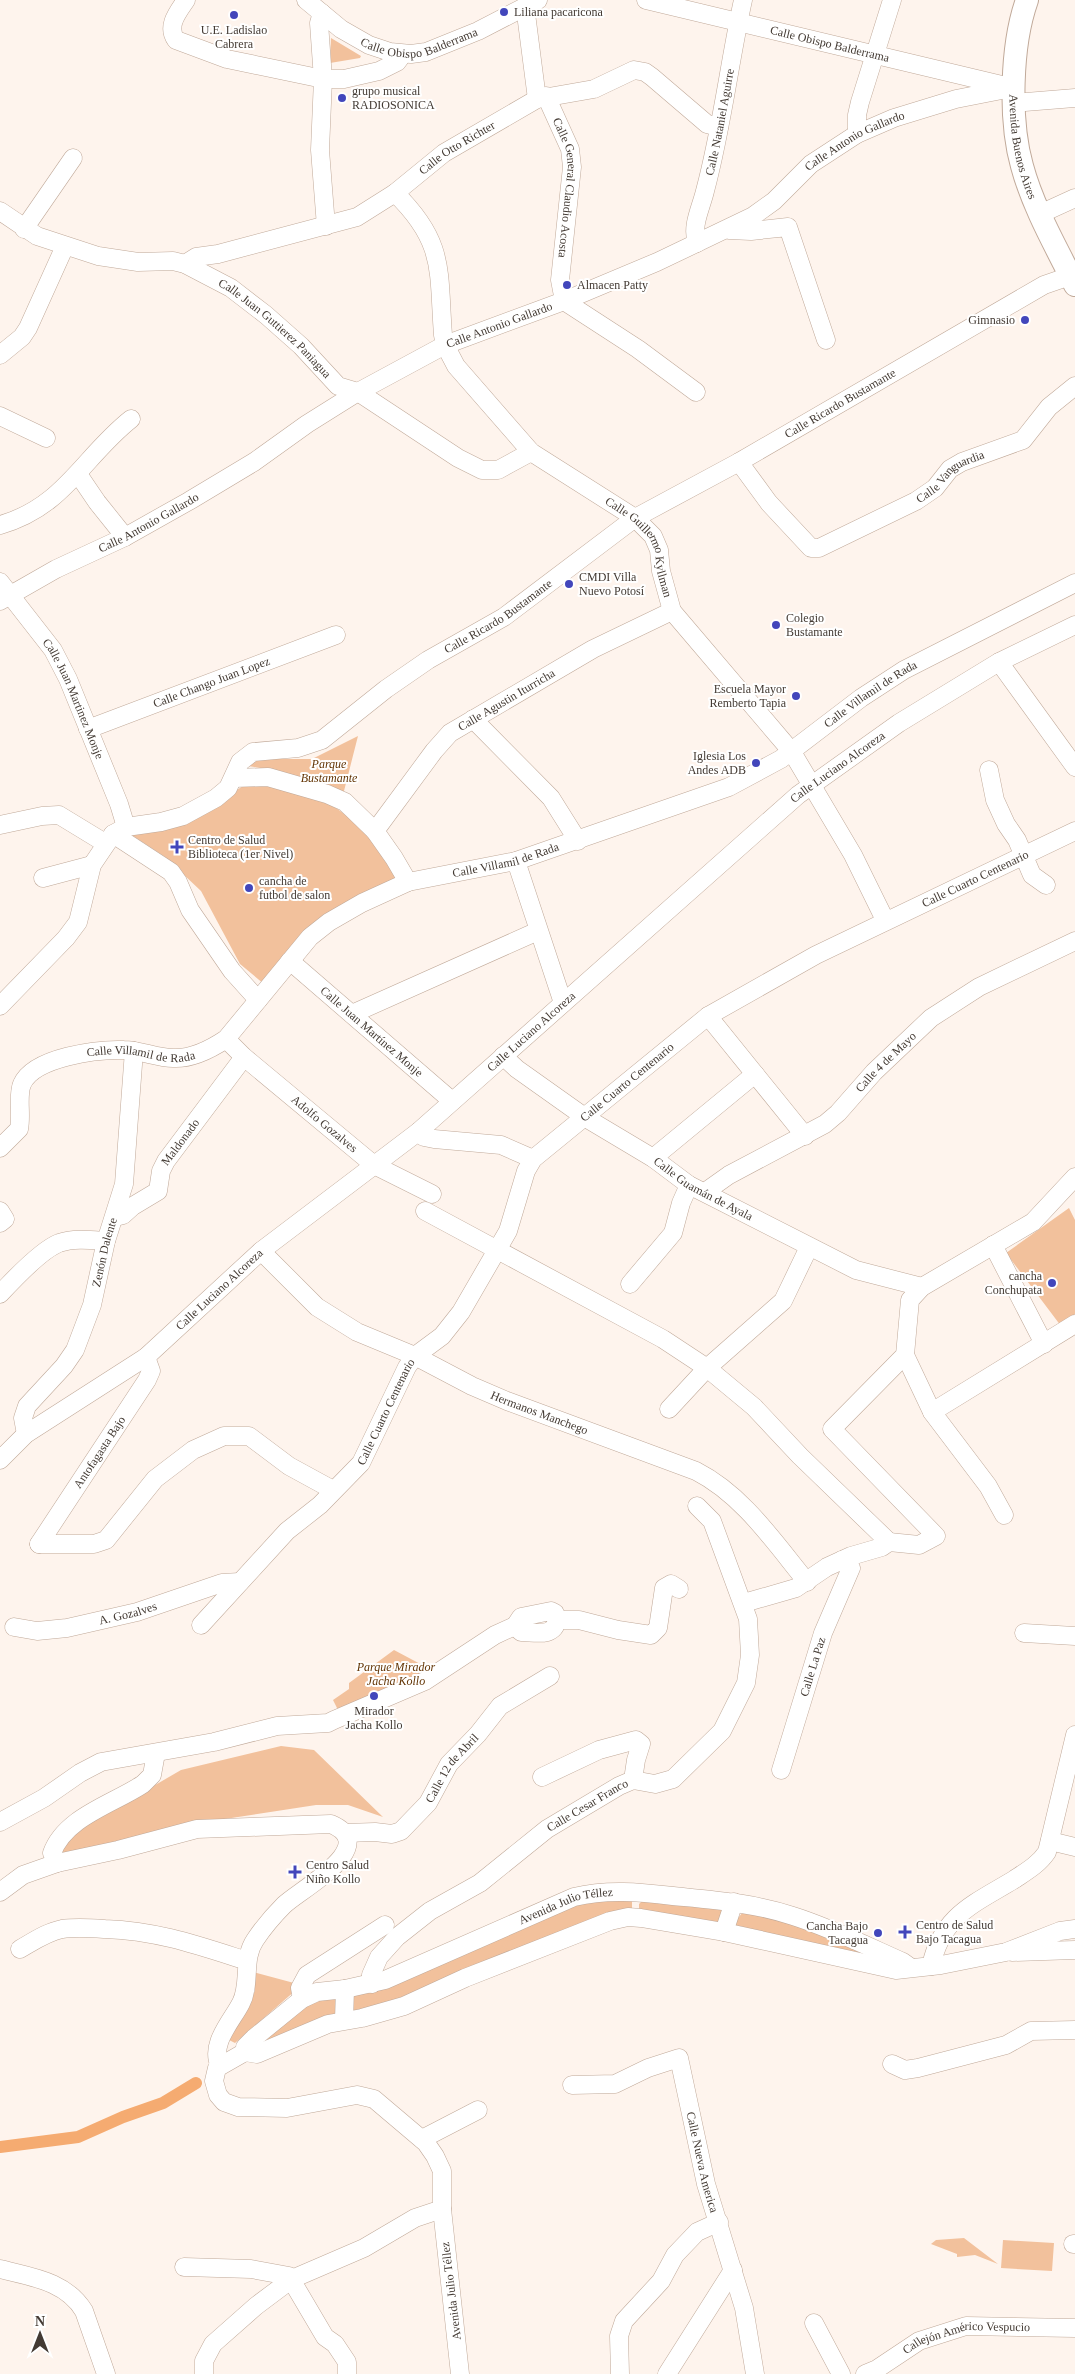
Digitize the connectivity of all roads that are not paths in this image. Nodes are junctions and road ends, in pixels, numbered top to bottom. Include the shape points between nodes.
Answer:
1 (186, 0) edge
2 (306, 0) edge
3 (646, 0) edge
4 (743, 0) edge
5 (892, 0) edge
6 (1027, 0) edge
7 (531, 3) edge
8 (322, 13) junction
9 (738, 21) junction
10 (403, 54) junction
11 (874, 55) junction
12 (323, 80) junction
13 (1013, 95) junction
14 (541, 97) junction
15 (1075, 98) edge
16 (719, 127) junction
17 (858, 134) junction
18 (73, 158) dead end
19 (395, 194) junction
20 (1075, 198) edge
21 (0, 211) edge
22 (1040, 214) junction
23 (326, 226) junction
24 (24, 229) junction
25 (728, 230) junction
26 (697, 243) junction
27 (65, 246) junction
28 (185, 264) junction
29 (1073, 280) edge
30 (564, 301) junction
31 (826, 340) dead end
32 (445, 345) junction
33 (0, 355) edge
34 (1075, 386) edge
35 (358, 392) junction
36 (696, 392) dead end
37 (0, 416) edge
38 (131, 419) dead end
39 (46, 438) dead end
40 (531, 452) junction
41 (740, 462) junction
42 (78, 474) junction
43 (635, 518) junction
44 (0, 525) edge
45 (126, 537) junction
46 (1075, 583) edge
47 (3, 592) edge
48 (672, 611) junction
49 (1075, 624) edge
50 (336, 635) dead end
51 (999, 662) junction
52 (473, 719) junction
53 (88, 729) junction
54 (792, 752) junction
55 (1075, 767) edge
56 (989, 770) dead end
57 (234, 778) junction
58 (813, 786) junction
59 (0, 825) edge
60 (1075, 831) edge
61 (375, 832) junction
62 (115, 834) junction
63 (578, 841) junction
64 (1025, 856) junction
65 (516, 861) junction
66 (92, 864) junction
67 (43, 878) dead end
68 (408, 882) junction
69 (1046, 885) dead end
70 (885, 920) junction
71 (538, 931) junction
72 (1075, 941) edge
73 (290, 961) junction
74 (258, 1000) junction
75 (563, 1003) junction
76 (0, 1006) edge
77 (352, 1014) junction
78 (708, 1016) junction
79 (226, 1039) junction
80 (134, 1051) junction
81 (503, 1056) junction
82 (244, 1057) junction
83 (755, 1074) junction
84 (452, 1101) junction
85 (586, 1118) junction
86 (418, 1132) junction
87 (805, 1136) junction
88 (0, 1148) edge
89 (653, 1158) junction
90 (533, 1159) junction
91 (374, 1165) junction
92 (1075, 1178) edge
93 (697, 1188) junction
94 (432, 1194) dead end
95 (425, 1211) dead end
96 (0, 1212) edge
97 (115, 1217) junction
98 (0, 1223) edge
99 (106, 1241) junction
100 (993, 1245) junction
101 (809, 1247) junction
102 (262, 1250) junction
103 (498, 1250) junction
104 (630, 1284) dead end
105 (922, 1287) junction
106 (0, 1294) edge
107 (1075, 1324) edge
108 (1044, 1344) junction
109 (905, 1355) junction
110 (415, 1356) junction
111 (146, 1357) junction
112 (707, 1368) junction
113 (669, 1409) dead end
114 (932, 1412) junction
115 (26, 1434) junction
116 (0, 1460) edge
117 (333, 1490) junction
118 (697, 1506) dead end
119 (1004, 1515) dead end
120 (889, 1542) junction
121 (846, 1564) junction
122 (240, 1582) junction
123 (807, 1582) junction
124 (679, 1589) dead end
125 (744, 1603) junction
126 (201, 1625) dead end
127 (14, 1627) dead end
128 (1024, 1633) dead end
129 (1075, 1636) edge
130 (550, 1676) dead end
131 (1075, 1735) edge
132 (156, 1752) junction
133 (781, 1770) dead end
134 (542, 1777) dead end
135 (633, 1780) junction
136 (0, 1822) edge
137 (346, 1833) junction
138 (1050, 1841) junction
139 (1075, 1847) edge
140 (57, 1863) junction
141 (0, 1892) edge
142 (637, 1892) junction
143 (734, 1902) junction
144 (635, 1918) junction
145 (385, 1925) dead end
146 (1075, 1928) edge
147 (724, 1932) junction
148 (20, 1949) dead end
149 (1075, 1950) edge
150 (1006, 1952) junction
151 (247, 1961) junction
152 (931, 1966) junction
153 (910, 1967) junction
154 (372, 1984) junction
155 (346, 1989) junction
156 (302, 1999) junction
157 (344, 2020) junction
158 (1075, 2030) edge
159 (245, 2052) junction
160 (892, 2064) dead end
161 (220, 2066) junction
162 (572, 2085) dead end
163 (478, 2110) dead end
164 (422, 2138) junction
165 (442, 2209) junction
166 (719, 2222) junction
167 (184, 2267) dead end
168 (0, 2269) edge
169 (733, 2270) junction
170 (292, 2279) junction
171 (814, 2323) dead end
172 (1075, 2328) edge
173 (106, 2374) edge
174 (204, 2374) edge
175 (347, 2374) edge
176 (460, 2374) edge
177 (620, 2374) edge
178 (667, 2374) edge
179 (755, 2374) edge
180 (840, 2374) edge
181 (865, 2374) edge

1 - 12 street via 172,24 172,35 176,40 227,60
2 - 8 street, Calle Obispo Balderrama
3 - 9 street, Calle Obispo Balderrama
4 - 9 street, Calle Nataniel Aguirre
5 - 11 street
6 - 13 main road, Avenida Buenos Aires via 1022,14
7 - 10 street, Calle Obispo Balderrama via 478,31 426,52
7 - 14 street, Calle General Claudio Acosta
8 - 10 street, Calle Obispo Balderrama via 341,29 369,45
8 - 12 street via 319,23
9 - 11 street, Calle Obispo Balderrama
9 - 16 street, Calle Nataniel Aguirre
10 - 12 street via 397,62 379,71
11 - 13 street, Calle Obispo Balderrama
11 - 17 street via 857,115
12 - 23 street via 320,150
13 - 15 street, Calle Antonio Gallardo
13 - 17 street, Calle Antonio Gallardo via 956,99 894,118
13 - 22 main road, Avenida Buenos Aires via 1022,166
14 - 16 street, Calle Otto Richter via 594,89 639,70 652,77 707,124
14 - 19 street, Calle Otto Richter via 444,154
14 - 30 street, Calle General Claudio Acosta via 570,149 560,280
16 - 26 street, Calle Nataniel Aguirre via 707,186 695,224
17 - 25 street, Calle Antonio Gallardo via 811,164 763,210
18 - 24 street
19 - 23 street, Calle Otto Richter via 357,217
19 - 32 street, Calle Guillermo Kyllman via 410,209 434,248 440,271
20 - 22 street
21 - 24 street, Calle Juan Guttierez Paniagua
22 - 29 main road, Avenida Buenos Aires
23 - 28 street, Calle Otto Richter via 196,257
24 - 27 street, Calle Juan Guttierez Paniagua
25 - 26 street, Calle Antonio Gallardo
25 - 31 street via 788,226
26 - 30 street, Calle Antonio Gallardo
27 - 28 street, Calle Juan Guttierez Paniagua via 119,260
27 - 33 street via 28,328
28 - 35 street, Calle Juan Guttierez Paniagua via 230,288 301,346 338,386
29 - 41 street, Calle Ricardo Bustamante via 1044,285
30 - 32 street, Calle Antonio Gallardo
30 - 36 street
32 - 35 street, Calle Antonio Gallardo
32 - 40 street, Calle Guillermo Kyllman via 456,366
34 - 41 street, Calle Vanguardia via 1049,407 1023,440 972,456 950,469 935,488 916,501 824,546 811,548 769,503
35 - 40 street, Calle Juan Guttierez Paniagua via 458,458 482,470 498,470
35 - 45 street, Calle Antonio Gallardo via 254,462
37 - 39 street
38 - 42 street via 107,439
40 - 43 street, Calle Guillermo Kyllman
41 - 43 street, Calle Ricardo Bustamante
42 - 44 street via 44,506
42 - 45 street
43 - 48 street, Calle Guillermo Kyllman via 653,536 659,550
43 - 57 street, Calle Ricardo Bustamante via 504,616 428,660 386,689 322,740 298,748 253,752 240,762
45 - 47 street, Calle Antonio Gallardo
46 - 54 street, Calle Villamil de Rada via 904,670 861,698
47 - 53 street, Calle Juan Martinez Monje via 53,650
48 - 52 street, Calle Agustin Iturricha via 593,649
48 - 54 street, Calle Guillermo Kyllman
49 - 51 street, Calle Luciano Alcoreza
50 - 53 street, Calle Chango Juan Lopez
51 - 55 street
51 - 58 street, Calle Luciano Alcoreza via 899,723
52 - 61 street, Calle Agustin Iturricha via 450,733 434,751
52 - 63 street via 551,798
53 - 62 street, Calle Juan Martinez Monje via 119,804
54 - 58 street, Calle Guillermo Kyllman
54 - 63 street, Calle Villamil de Rada via 729,787
56 - 64 street via 995,800
57 - 61 street via 268,777 337,797 354,808
57 - 62 street, Calle Ricardo Bustamante via 216,798 183,816
58 - 70 street, Calle Guillermo Kyllman via 853,855
58 - 75 street, Calle Luciano Alcoreza via 774,815
59 - 62 street via 59,815
60 - 64 street, Calle Cuarto Centenario
61 - 68 street
62 - 66 street
62 - 74 street via 171,872 190,910 232,971
63 - 65 street, Calle Villamil de Rada
64 - 69 street via 1032,875
64 - 70 street, Calle Cuarto Centenario
65 - 68 street, Calle Villamil de Rada
65 - 71 street
66 - 67 street
66 - 76 street via 78,922
68 - 73 street, Calle Villamil de Rada via 324,925
70 - 78 street, Calle Cuarto Centenario
71 - 75 street
71 - 77 street
72 - 87 street, Calle 4 de Mayo via 978,987 931,1018 874,1072 838,1113
73 - 74 street, Calle Villamil de Rada
73 - 77 street, Calle Juan Martínez Monje
74 - 79 street, Calle Villamil de Rada
75 - 81 street, Calle Luciano Alcoreza
77 - 84 street, Calle Juan Martínez Monje
78 - 83 street
78 - 85 street, Calle Cuarto Centenario
79 - 80 street, Calle Villamil de Rada via 183,1058
79 - 82 street, Adolfo Gozalves
80 - 88 street, Calle Villamil de Rada via 92,1052 68,1056 38,1067 21,1085 19,1129
80 - 97 street, Zenón Dalente via 124,1184
81 - 84 street, Calle Luciano Alcoreza
81 - 85 street, Calle Guamán de Ayala
82 - 91 street, Adolfo Gozalves
82 - 97 street, Maldonado via 166,1162 158,1191
83 - 87 street
83 - 89 street
84 - 86 street, Calle Luciano Alcoreza
85 - 89 street, Calle Guamán de Ayala
85 - 90 street, Calle Cuarto Centenario
86 - 90 street via 434,1139 500,1145
86 - 91 street, Calle Luciano Alcoreza
87 - 93 street, Calle 4 de Mayo
89 - 93 street, Calle Guamán de Ayala
90 - 103 street, Calle Cuarto Centenario via 526,1171 508,1231
91 - 94 street, Adolfo Gozalves
91 - 102 street, Calle Luciano Alcoreza
92 - 100 street via 1039,1216
93 - 101 street, Calle Guamán de Ayala
93 - 104 street via 681,1203 673,1233
95 - 103 street
96 - 98 street via 5,1220
97 - 99 street, Zenón Dalente
99 - 106 street via 76,1240 58,1244
99 - 115 street, Zenón Dalente via 76,1350 27,1406 23,1418
100 - 105 street
100 - 108 street
101 - 105 street, Calle Guamán de Ayala via 874,1276
101 - 112 street via 783,1301
102 - 110 street, Hermanos Manchego via 317,1307 357,1332
102 - 111 street, Calle Luciano Alcoreza
103 - 110 street, Calle Cuarto Centenario via 451,1326
103 - 112 street via 663,1339
105 - 109 street via 910,1300
107 - 108 street
108 - 114 street
109 - 114 street
109 - 120 street via 832,1429 936,1536 919,1545
110 - 117 street, Calle Cuarto Centenario via 395,1389 361,1462
110 - 123 street, Hermanos Manchego via 507,1401 711,1479 742,1504
111 - 115 street, Calle Luciano Alcoreza
111 - 117 street, Antofagasta Bajo via 151,1371 147,1380 39,1544 94,1544 106,1540 154,1479 193,1450 224,1436 249,1436 289,1466
112 - 113 street
112 - 120 street via 754,1407
114 - 119 street via 988,1486
115 - 116 street, Calle Luciano Alcoreza
117 - 122 street, Calle Cuarto Centenario via 287,1531
118 - 125 street, Calle Cesar Franco via 712,1520
120 - 121 street
121 - 123 street via 826,1567
121 - 133 street, Calle La Paz
122 - 126 street, Calle Cuarto Centenario
122 - 127 street, A. Gozalves via 222,1583 137,1612 61,1629 23,1630
123 - 125 street
124 - 132 street via 671,1584 665,1586 658,1628 651,1635 579,1620 558,1620 548,1633 521,1632 517,1625 495,1635 425,1682 328,1723 277,1726
125 - 135 street, Calle Cesar Franco via 748,1619 749,1673 722,1731 673,1779 660,1784
128 - 129 street
130 - 137 street, Calle 12 de Abril via 500,1706 449,1764 428,1803 401,1831 392,1834
131 - 138 street
132 - 136 street via 101,1762
132 - 140 street via 152,1774 143,1784 68,1828 52,1853
134 - 135 street via 599,1750 636,1740 641,1746
135 - 154 street, Calle Cesar Franco via 547,1829 495,1873 410,1926 379,1957 371,1975
137 - 140 street via 331,1824 197,1828
137 - 151 street via 347,1848 342,1857 285,1904 253,1942
138 - 139 street
138 - 152 street via 1047,1852 1038,1863 964,1910 947,1927 940,1936
140 - 141 street via 23,1876
142 - 143 street, Avenida Julio Téllez
142 - 144 street
142 - 154 street, Avenida Julio Téllez via 603,1891 574,1897
143 - 147 street
143 - 153 street, Avenida Julio Téllez via 793,1916
144 - 147 street, Avenida Julio Téllez
144 - 157 street, Avenida Julio Téllez via 610,1921 465,1978 404,2006
145 - 156 street via 307,1975 300,1988
146 - 150 street, Avenida Julio Téllez
147 - 153 street, Avenida Julio Téllez via 887,1969
148 - 151 street via 42,1936 61,1930 139,1930 171,1936
149 - 150 street, Avenida Julio Téllez
150 - 152 street, Avenida Julio Téllez
151 - 161 street via 244,1997 222,2034 218,2051
152 - 153 street, Avenida Julio Téllez
154 - 155 street, Avenida Julio Téllez
155 - 156 street, Avenida Julio Téllez via 317,1992
155 - 157 street
156 - 159 street, Avenida Julio Téllez via 254,2038 245,2047
157 - 159 street, Avenida Julio Téllez via 256,2054
158 - 160 street via 1031,2031 1006,2045 918,2068 905,2070
159 - 161 street, Avenida Julio Téllez
161 - 164 street, Avenida Julio Téllez via 215,2074 215,2088 224,2102 238,2108 287,2108 357,2095 374,2099
162 - 166 street, Calle Nueva America via 615,2084 679,2058 700,2159
163 - 164 street
164 - 165 street, Avenida Julio Téllez via 442,2171
165 - 170 street via 415,2218 364,2248
165 - 176 street, Avenida Julio Téllez
166 - 169 street, Calle Nueva America
166 - 177 street via 697,2232 675,2255 661,2281 624,2322 619,2336
167 - 170 street via 257,2270 282,2273
168 - 173 street via 50,2282 68,2291 84,2311
169 - 178 street
169 - 179 street, Calle Nueva America via 744,2308
170 - 174 street via 213,2344 204,2362
170 - 175 street via 325,2337 335,2344 347,2362
171 - 180 street
172 - 181 street, Callejón Américo Vespucio via 966,2326 919,2341

